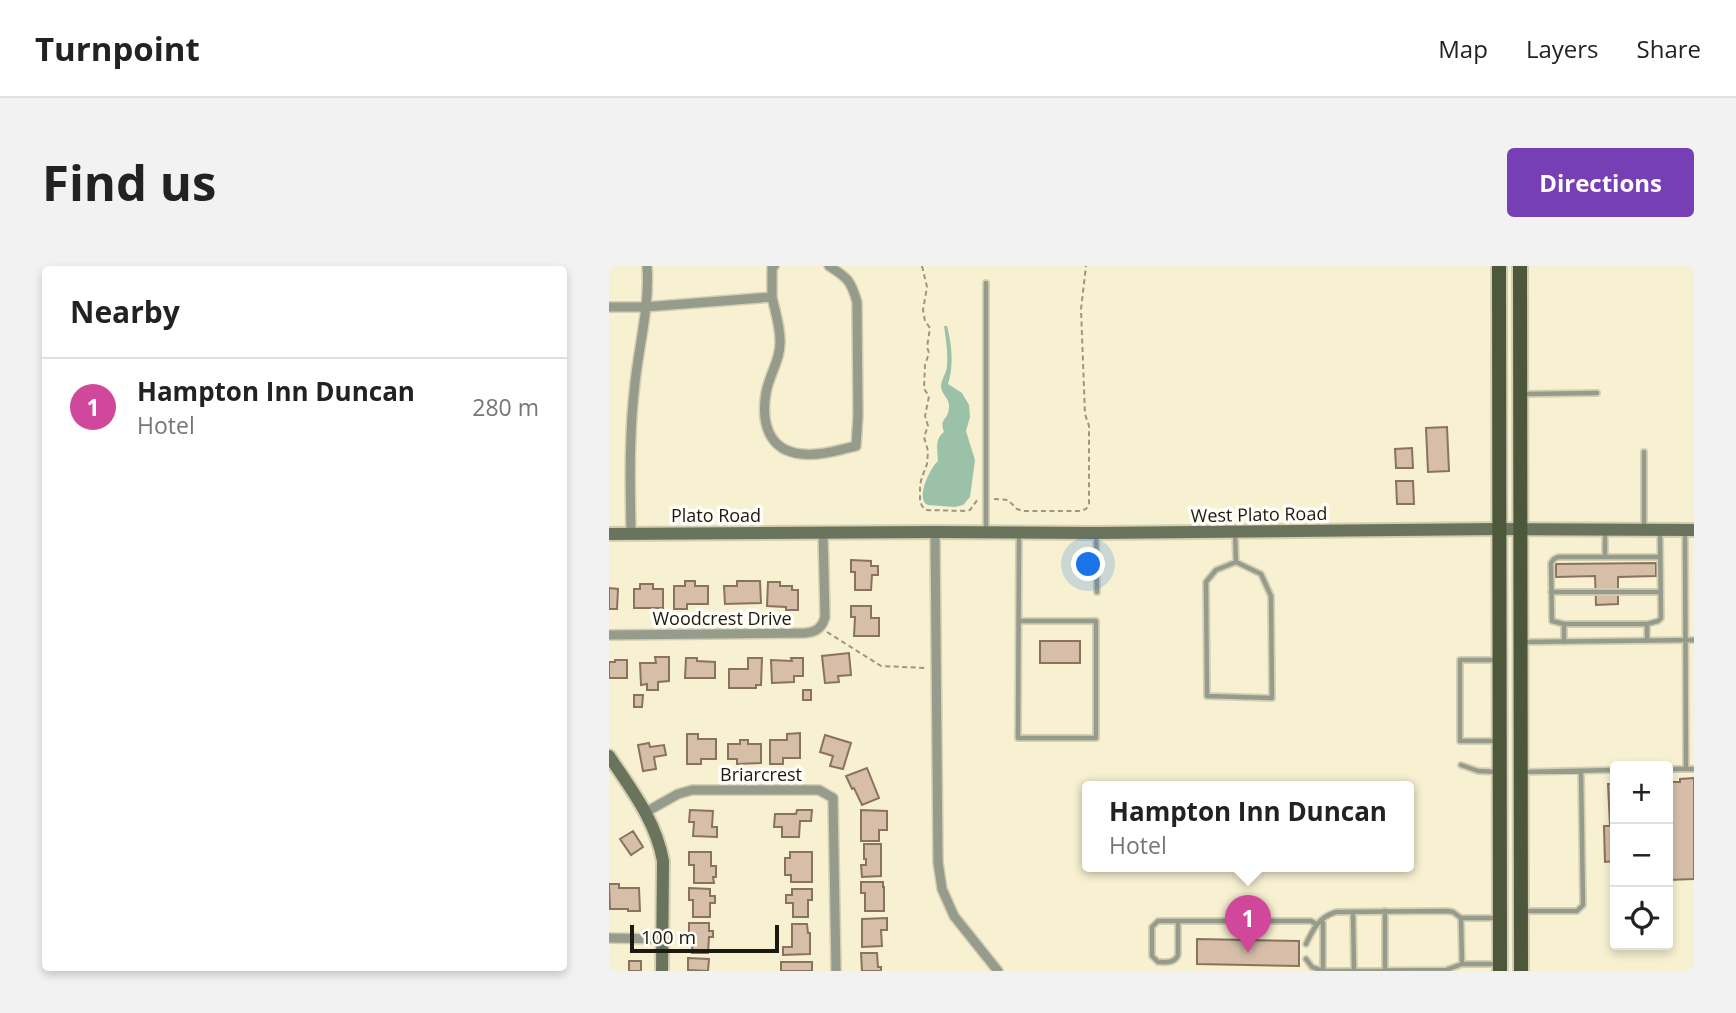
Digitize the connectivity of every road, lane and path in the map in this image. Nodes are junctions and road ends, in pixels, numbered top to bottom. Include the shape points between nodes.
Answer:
1 (647, 266) edge
2 (774, 266) edge
3 (829, 266) edge
4 (922, 266) edge
5 (1086, 266) edge
6 (1499, 266) edge
7 (1520, 266) edge
8 (986, 283) dead end
9 (772, 297) junction
10 (609, 307) edge
11 (645, 307) junction
12 (1597, 393) dead end
13 (1520, 394) junction
14 (1644, 452) dead end
15 (979, 499) dead end
16 (992, 499) dead end
17 (1499, 529) junction
18 (1521, 529) junction
19 (1605, 530) junction
20 (1644, 530) junction
21 (1660, 530) junction
22 (1689, 530) edge
23 (1235, 531) junction
24 (824, 532) junction
25 (935, 532) junction
26 (986, 532) junction
27 (1019, 532) junction
28 (631, 533) junction
29 (1096, 533) junction
30 (609, 534) edge
31 (1605, 557) junction
32 (1660, 557) junction
33 (1236, 562) junction
34 (1097, 592) dead end
35 (1551, 592) junction
36 (1660, 592) junction
37 (1019, 621) junction
38 (1564, 624) junction
39 (1647, 624) junction
40 (820, 627) junction
41 (609, 635) edge
42 (1647, 640) junction
43 (1685, 640) junction
44 (1694, 640) edge
45 (1521, 642) junction
46 (1564, 642) junction
47 (1499, 660) junction
48 (936, 668) junction
49 (1500, 741) junction
50 (609, 757) edge
51 (1461, 765) dead end
52 (1673, 769) edge
53 (1686, 769) junction
54 (1694, 769) edge
55 (1610, 770) edge
56 (1581, 771) junction
57 (1500, 772) junction
58 (1520, 772) junction
59 (646, 812) junction
60 (1385, 911) junction
61 (1521, 911) junction
62 (1353, 912) junction
63 (1461, 918) junction
64 (1500, 918) junction
65 (1321, 920) junction
66 (1178, 921) junction
67 (1316, 924) junction
68 (609, 938) edge
69 (662, 939) junction
70 (1306, 944) dead end
71 (1306, 959) dead end
72 (1462, 964) junction
73 (1500, 968) edge
74 (1385, 970) edge
75 (662, 971) edge
76 (836, 971) edge
77 (998, 971) edge
78 (1323, 971) edge
79 (1354, 971) edge
80 (1521, 971) edge

1 - 11 street
2 - 9 street
3 - 9 street via 845,276 857,302 856,446 800,454 779,447 767,432 766,393 781,342
4 - 15 path via 927,288 923,310 930,331 924,389 929,397 924,437 928,458 920,481 920,501 930,511 966,511
5 - 16 path via 1081,309 1089,504 1080,511 1023,511 1008,500
6 - 17 main road
7 - 13 main road
8 - 26 lane
9 - 11 street
10 - 11 street
11 - 28 street via 630,444
12 - 13 lane
13 - 18 main road
14 - 20 lane
17 - 18 street, West Plato Road
17 - 23 street, West Plato Road
17 - 47 main road
18 - 19 street, West Plato Road
18 - 45 main road
19 - 20 street, West Plato Road
19 - 31 lane
20 - 21 street, West Plato Road
21 - 22 street, West Plato Road
21 - 32 lane
22 - 43 lane
23 - 29 street, West Plato Road
23 - 33 lane
24 - 25 street, West Plato Road
24 - 28 street, Plato Road
24 - 40 street via 825,617
25 - 26 street, West Plato Road
25 - 48 street
26 - 27 street, West Plato Road
27 - 29 street, West Plato Road
27 - 37 lane
28 - 30 street, Plato Road
29 - 34 lane
31 - 32 lane
31 - 35 lane via 1554,559
32 - 36 lane
33 - 33 lane via 1261,575 1271,596 1272,698 1207,696 1206,583 1216,569
35 - 36 lane
35 - 38 lane via 1552,621
36 - 39 lane via 1661,618
37 - 37 lane via 1096,621 1096,738 1018,738
38 - 39 lane
38 - 46 lane
39 - 42 lane
40 - 41 street, Woodcrest Drive via 805,633
40 - 48 path via 881,666
42 - 43 lane
42 - 46 lane
43 - 44 lane
43 - 53 lane
45 - 46 lane
45 - 58 main road
47 - 49 main road
47 - 49 lane via 1460,660 1460,741
48 - 77 street via 941,889 954,916
49 - 57 main road
50 - 59 street
51 - 57 lane
52 - 53 lane
53 - 54 lane
55 - 56 lane
56 - 58 lane
56 - 61 lane via 1583,905 1577,911
57 - 58 main road
57 - 64 main road
58 - 61 main road
59 - 69 street via 663,861
59 - 76 street, Briarcrest via 692,790 819,790 833,798
60 - 62 lane
60 - 63 lane via 1447,911
60 - 74 lane
61 - 80 main road
62 - 65 lane via 1336,912
62 - 79 lane
63 - 64 lane
63 - 72 lane
64 - 73 main road
65 - 67 lane
65 - 78 lane
66 - 66 lane via 1158,921 1152,927 1152,956 1158,962 1177,959
66 - 67 lane
67 - 70 lane
68 - 69 street
69 - 75 street
71 - 78 lane
72 - 73 lane
72 - 74 lane via 1446,970
74 - 79 lane
78 - 79 lane

